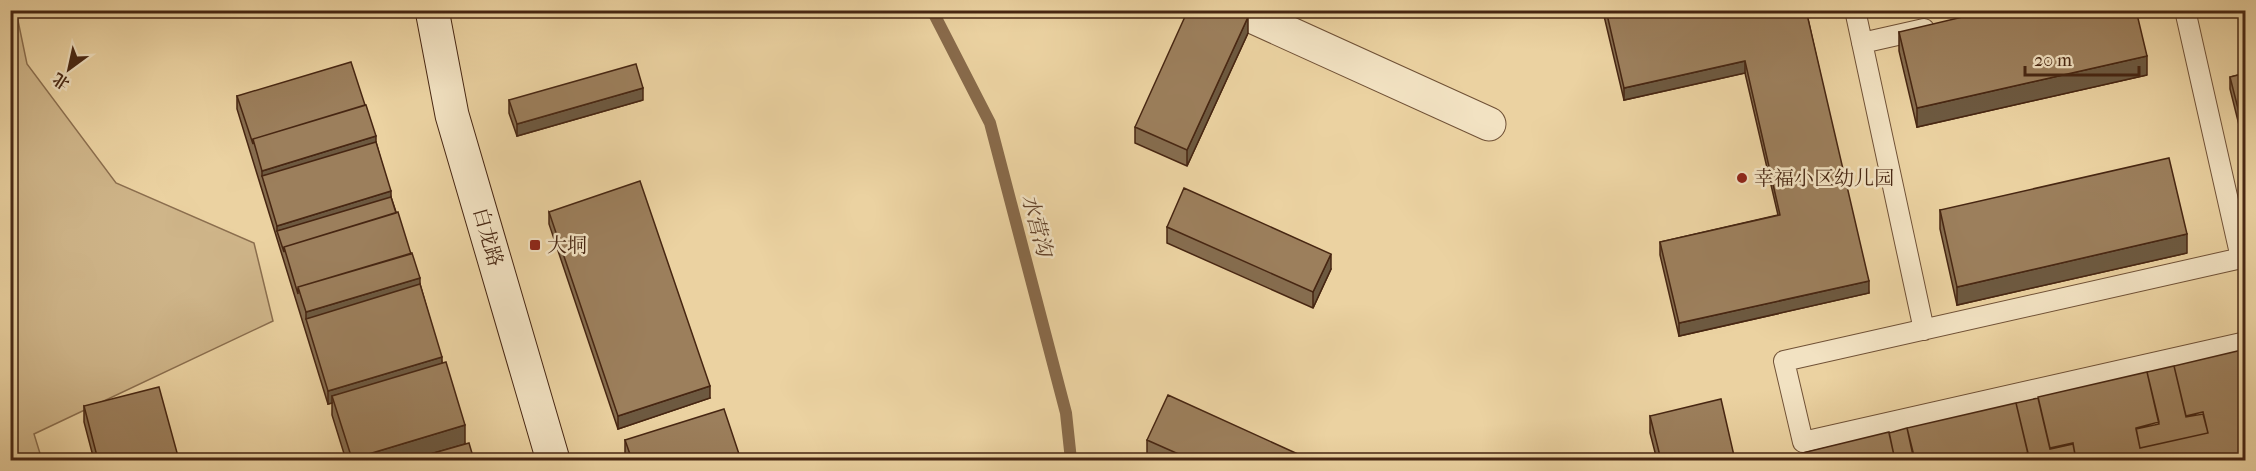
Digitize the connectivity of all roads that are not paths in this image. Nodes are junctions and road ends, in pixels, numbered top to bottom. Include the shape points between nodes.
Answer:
1 (432, 10) edge
2 (1238, 10) edge
3 (1855, 10) edge
4 (2185, 10) edge
5 (1939, 25) edge
6 (1862, 43) junction
7 (1489, 124) dead end
8 (2243, 257) edge
9 (1924, 330) junction
10 (2246, 342) edge
11 (553, 460) edge

1 - 11 street, 白龙路 via 453,115
2 - 7 street
3 - 6 lane
4 - 8 lane
5 - 6 lane
6 - 9 lane
8 - 9 lane
9 - 10 lane via 1784,361 1803,442

